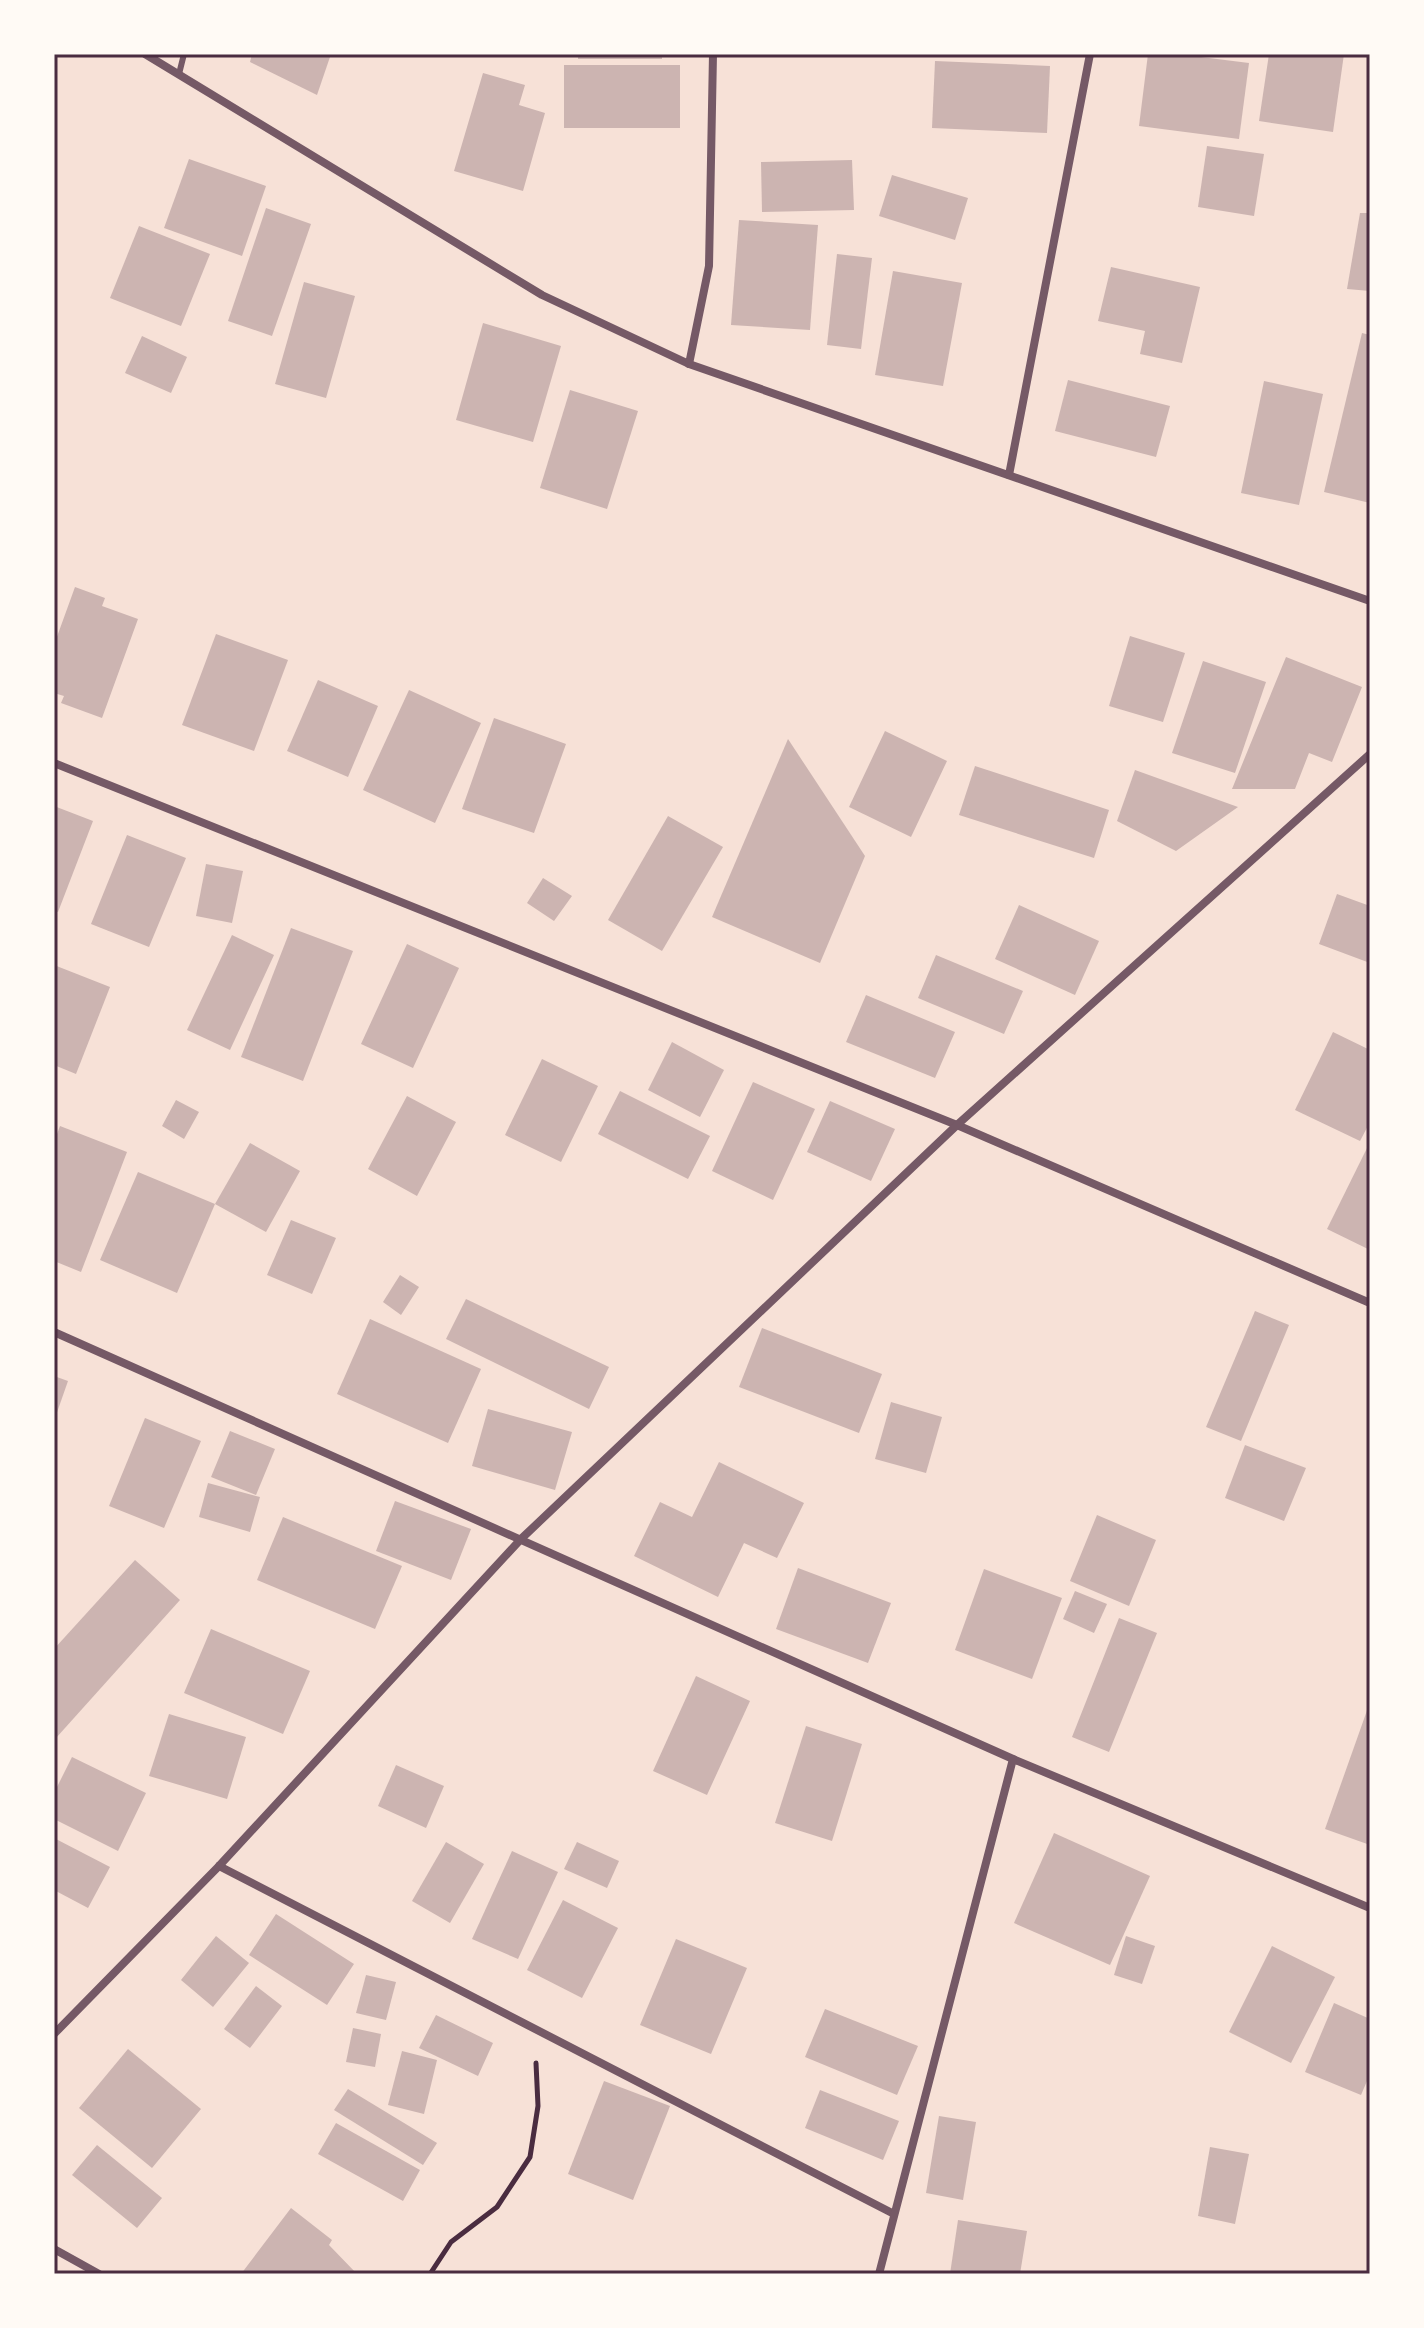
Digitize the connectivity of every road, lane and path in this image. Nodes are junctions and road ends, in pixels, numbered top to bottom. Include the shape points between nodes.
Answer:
1 (145, 54) edge
2 (184, 54) edge
3 (713, 54) edge
4 (1090, 54) edge
5 (179, 74) junction
6 (689, 364) junction
7 (1009, 475) junction
8 (1370, 601) edge
9 (1370, 754) edge
10 (54, 763) edge
11 (957, 1125) junction
12 (1370, 1303) edge
13 (54, 1332) edge
14 (521, 1539) junction
15 (1013, 1759) junction
16 (219, 1866) junction
17 (1370, 1908) edge
18 (534, 2028) junction
19 (54, 2034) edge
20 (894, 2214) junction
21 (54, 2249) edge
22 (99, 2274) edge
23 (430, 2274) edge
24 (879, 2274) edge

1 - 5 street
2 - 5 lane
3 - 6 street via 709,266
4 - 7 street
5 - 6 street via 542,295
6 - 7 street
7 - 8 street
9 - 11 street
10 - 11 street
11 - 12 street
11 - 14 street
13 - 14 street
14 - 15 street
14 - 16 street
15 - 17 street
15 - 20 street
16 - 18 street
16 - 19 street
18 - 20 street
18 - 23 path via 538,2106 530,2157 497,2207 451,2242
20 - 24 street
21 - 22 street

